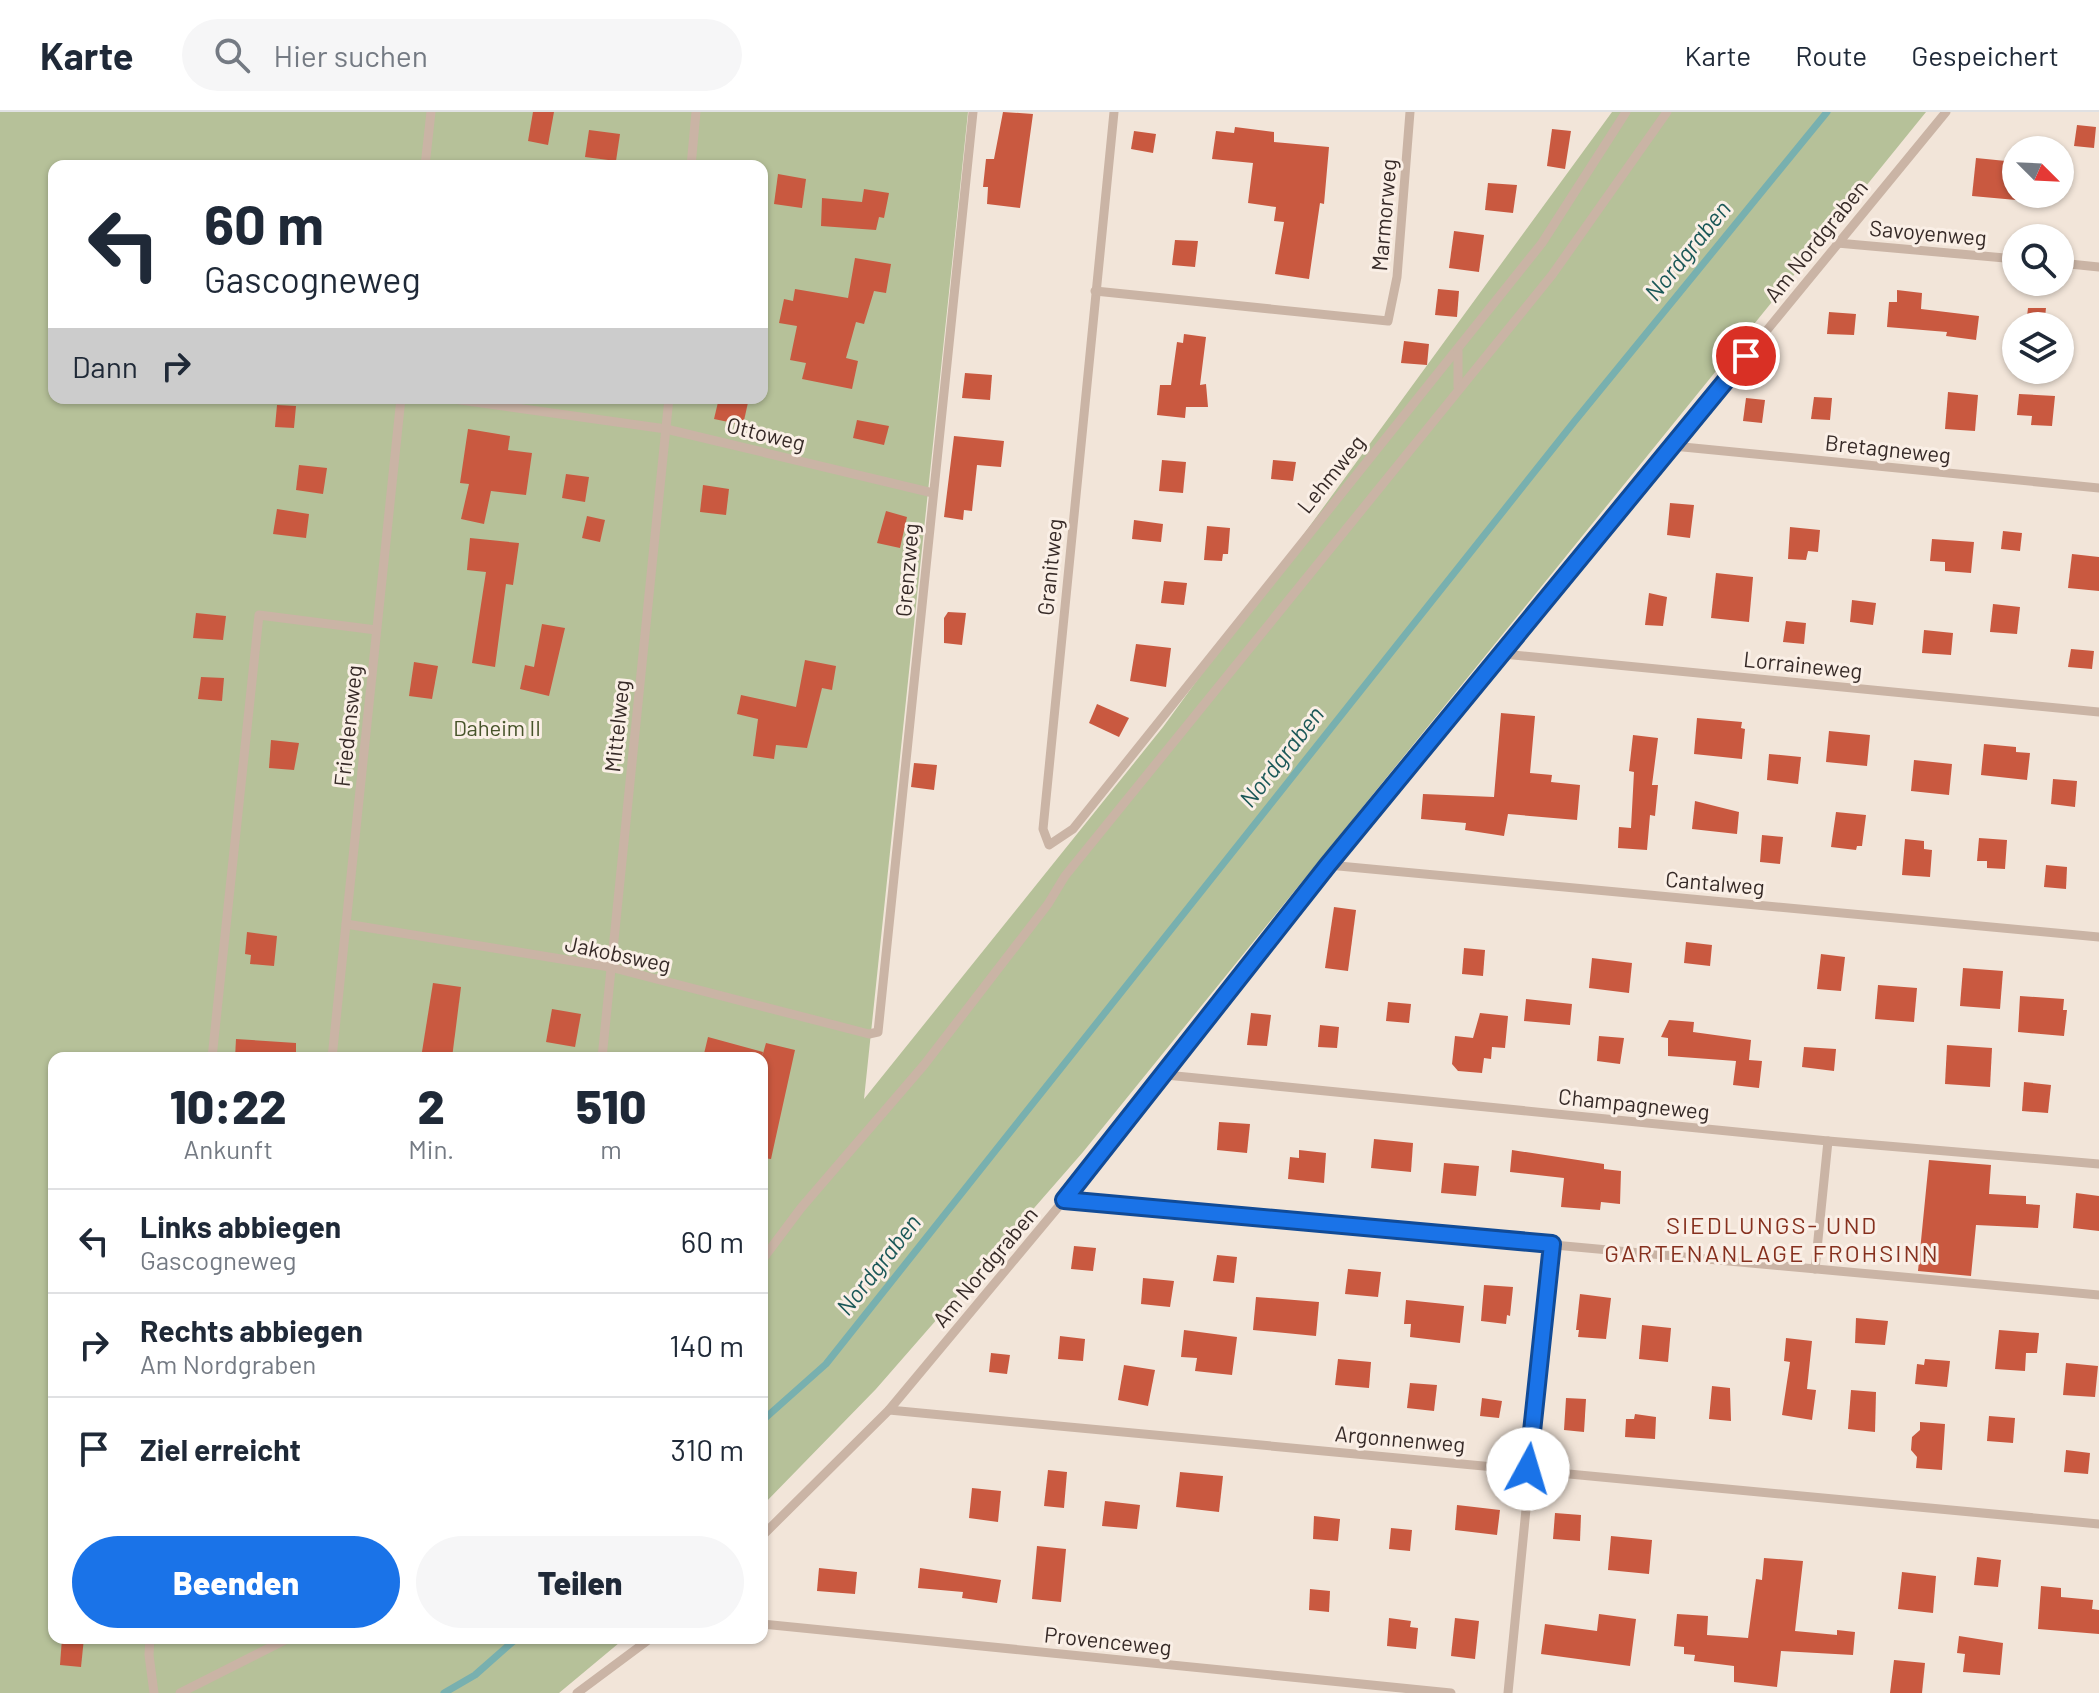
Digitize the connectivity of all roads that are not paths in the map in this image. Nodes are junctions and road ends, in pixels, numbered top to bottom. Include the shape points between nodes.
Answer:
1 (431, 112) edge
2 (696, 112) edge
3 (973, 112) edge
4 (1114, 112) edge
5 (1410, 112) edge
6 (1626, 112) edge
7 (1667, 112) edge
8 (1946, 112) edge
9 (426, 160) edge
10 (692, 160) edge
11 (1837, 243) junction
12 (2002, 258) edge
13 (2074, 264) edge
14 (2099, 267) edge
15 (1095, 291) junction
16 (1458, 351) junction
17 (1458, 387) junction
18 (400, 404) edge
19 (489, 404) edge
20 (668, 404) edge
21 (666, 429) junction
22 (1673, 446) junction
23 (2099, 488) edge
24 (933, 493) junction
25 (376, 630) junction
26 (1503, 654) junction
27 (2099, 712) edge
28 (1049, 845) joint
29 (1328, 865) junction
30 (346, 924) junction
31 (2099, 937) edge
32 (610, 967) junction
33 (878, 1032) joint
34 (213, 1052) edge
35 (333, 1052) edge
36 (603, 1052) edge
37 (1166, 1075) junction
38 (1828, 1141) junction
39 (2099, 1164) edge
40 (1064, 1200) junction
41 (1552, 1244) junction
42 (768, 1252) edge
43 (1815, 1269) junction
44 (2099, 1295) edge
45 (889, 1410) junction
46 (1528, 1469) junction
47 (2099, 1524) edge
48 (768, 1530) edge
49 (768, 1625) edge
50 (150, 1644) edge
51 (276, 1644) edge
52 (643, 1644) edge
53 (154, 1693) edge
54 (180, 1693) edge
55 (577, 1693) edge
56 (1451, 1693) edge
57 (1508, 1693) edge

1 - 9 lane
2 - 10 lane
3 - 24 lane, Grenzweg
4 - 15 lane, Granitweg
5 - 15 lane, Marmorweg via 1397,277 1388,321
6 - 16 lane, Lehmweg via 1542,243
7 - 17 lane via 1552,275
8 - 11 lane, Am Nordgraben
11 - 12 lane, Savoyenweg
11 - 22 lane, Am Nordgraben
13 - 14 lane
15 - 28 lane, Granitweg via 1043,829
16 - 17 lane
16 - 28 lane, Lehmweg via 1073,829
17 - 42 lane via 1065,876 924,1065
18 - 25 lane, Friedensweg
19 - 21 lane, Ottoweg
20 - 21 lane, Mittelweg
21 - 24 lane, Ottoweg
21 - 32 lane, Mittelweg
22 - 23 lane, Bretagneweg
22 - 26 lane, Am Nordgraben
24 - 33 lane, Grenzweg
25 - 30 lane, Friedensweg
25 - 34 lane via 259,615
26 - 27 lane, Lorraineweg
26 - 29 lane, Am Nordgraben
29 - 31 lane, Cantalweg
29 - 37 lane, Am Nordgraben
30 - 32 lane, Jakobsweg
30 - 35 lane, Friedensweg
32 - 33 lane, Jakobsweg via 869,1034
32 - 36 lane, Mittelweg
37 - 38 lane, Champagneweg
37 - 40 lane, Am Nordgraben
38 - 39 lane, Champagneweg
38 - 43 lane
40 - 41 lane
40 - 45 lane, Am Nordgraben
41 - 43 lane
41 - 46 lane
43 - 44 lane
45 - 46 lane, Argonnenweg
45 - 48 lane, Am Nordgraben
46 - 47 lane, Argonnenweg
46 - 57 lane
49 - 56 lane, Provenceweg
50 - 53 lane
51 - 54 lane
52 - 55 lane

